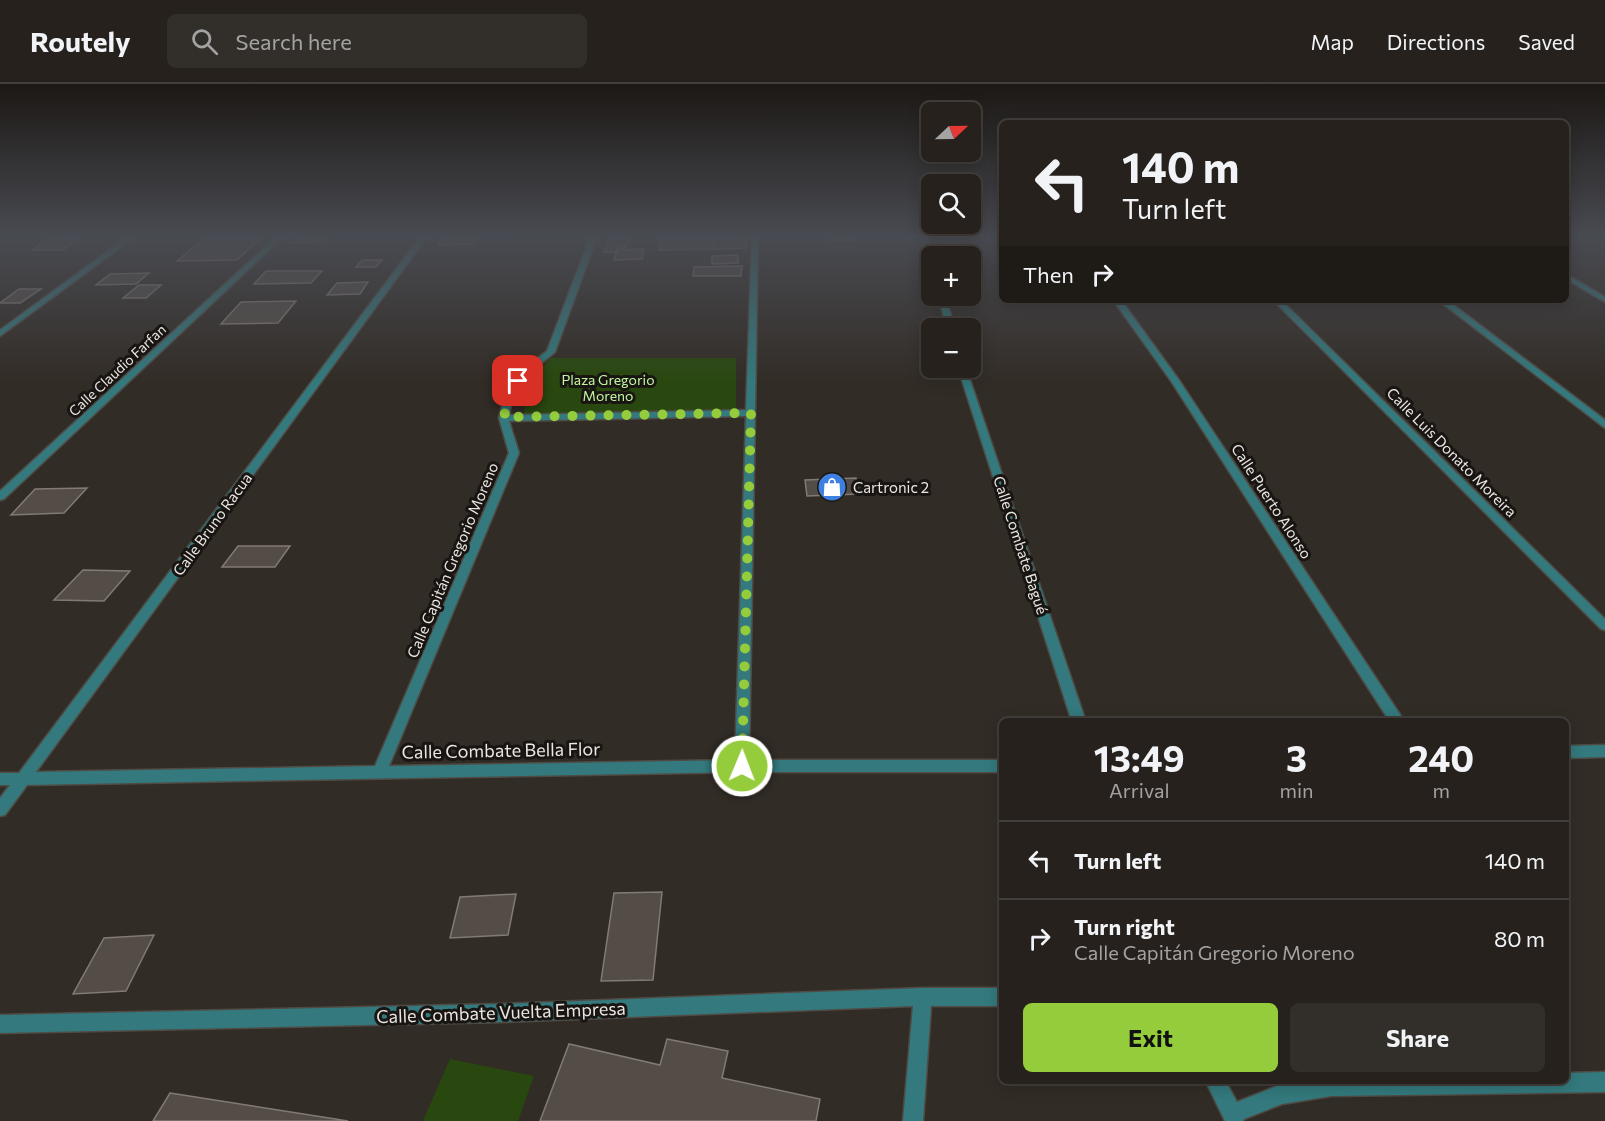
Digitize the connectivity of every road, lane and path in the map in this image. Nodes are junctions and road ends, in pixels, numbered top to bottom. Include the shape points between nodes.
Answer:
1 (66, 285) edge
2 (228, 285) edge
3 (388, 285) edge
4 (576, 285) edge
5 (754, 285) edge
6 (1581, 285) edge
7 (1605, 300) edge
8 (1119, 303) edge
9 (1280, 303) edge
10 (1446, 303) edge
11 (0, 334) edge
12 (965, 378) edge
13 (751, 413) junction
14 (504, 417) junction
15 (1605, 425) edge
16 (0, 497) edge
17 (1605, 626) edge
18 (1078, 718) edge
19 (1395, 718) edge
20 (1605, 751) edge
21 (1569, 752) edge
22 (742, 766) junction
23 (999, 766) edge
24 (380, 771) junction
25 (24, 778) junction
26 (0, 779) edge
27 (0, 810) edge
28 (923, 997) junction
29 (999, 997) edge
30 (0, 1024) edge
31 (1605, 1082) edge
32 (1569, 1083) edge
33 (1217, 1084) edge
34 (1468, 1084) edge
35 (1234, 1117) edge
36 (913, 1121) edge

1 - 11 street
2 - 16 street, Calle Claudio Farfan
3 - 25 street, Calle Bruno Racua
4 - 14 street via 551,352 525,372 510,391
5 - 13 street
6 - 7 street
8 - 19 street, Calle Puerto Alonso via 1175,380
9 - 17 street, Calle Luis Donato Moreira
10 - 15 street
12 - 18 street, Calle Combate Bagué
13 - 14 street
13 - 22 street
14 - 24 street, Calle Capitán Gregorio Moreno via 514,453
20 - 21 street
22 - 23 street, Calle Combate Bella Flor
22 - 24 street, Calle Combate Bella Flor
24 - 25 street, Calle Combate Bella Flor
25 - 26 street, Calle Combate Bella Flor
25 - 27 street, Calle Bruno Racua
28 - 29 street, Calle Combate Vuelta Empresa
28 - 30 street, Calle Combate Vuelta Empresa via 501,1013
28 - 36 street
31 - 32 street
33 - 35 street
34 - 35 street via 1331,1086 1282,1094

